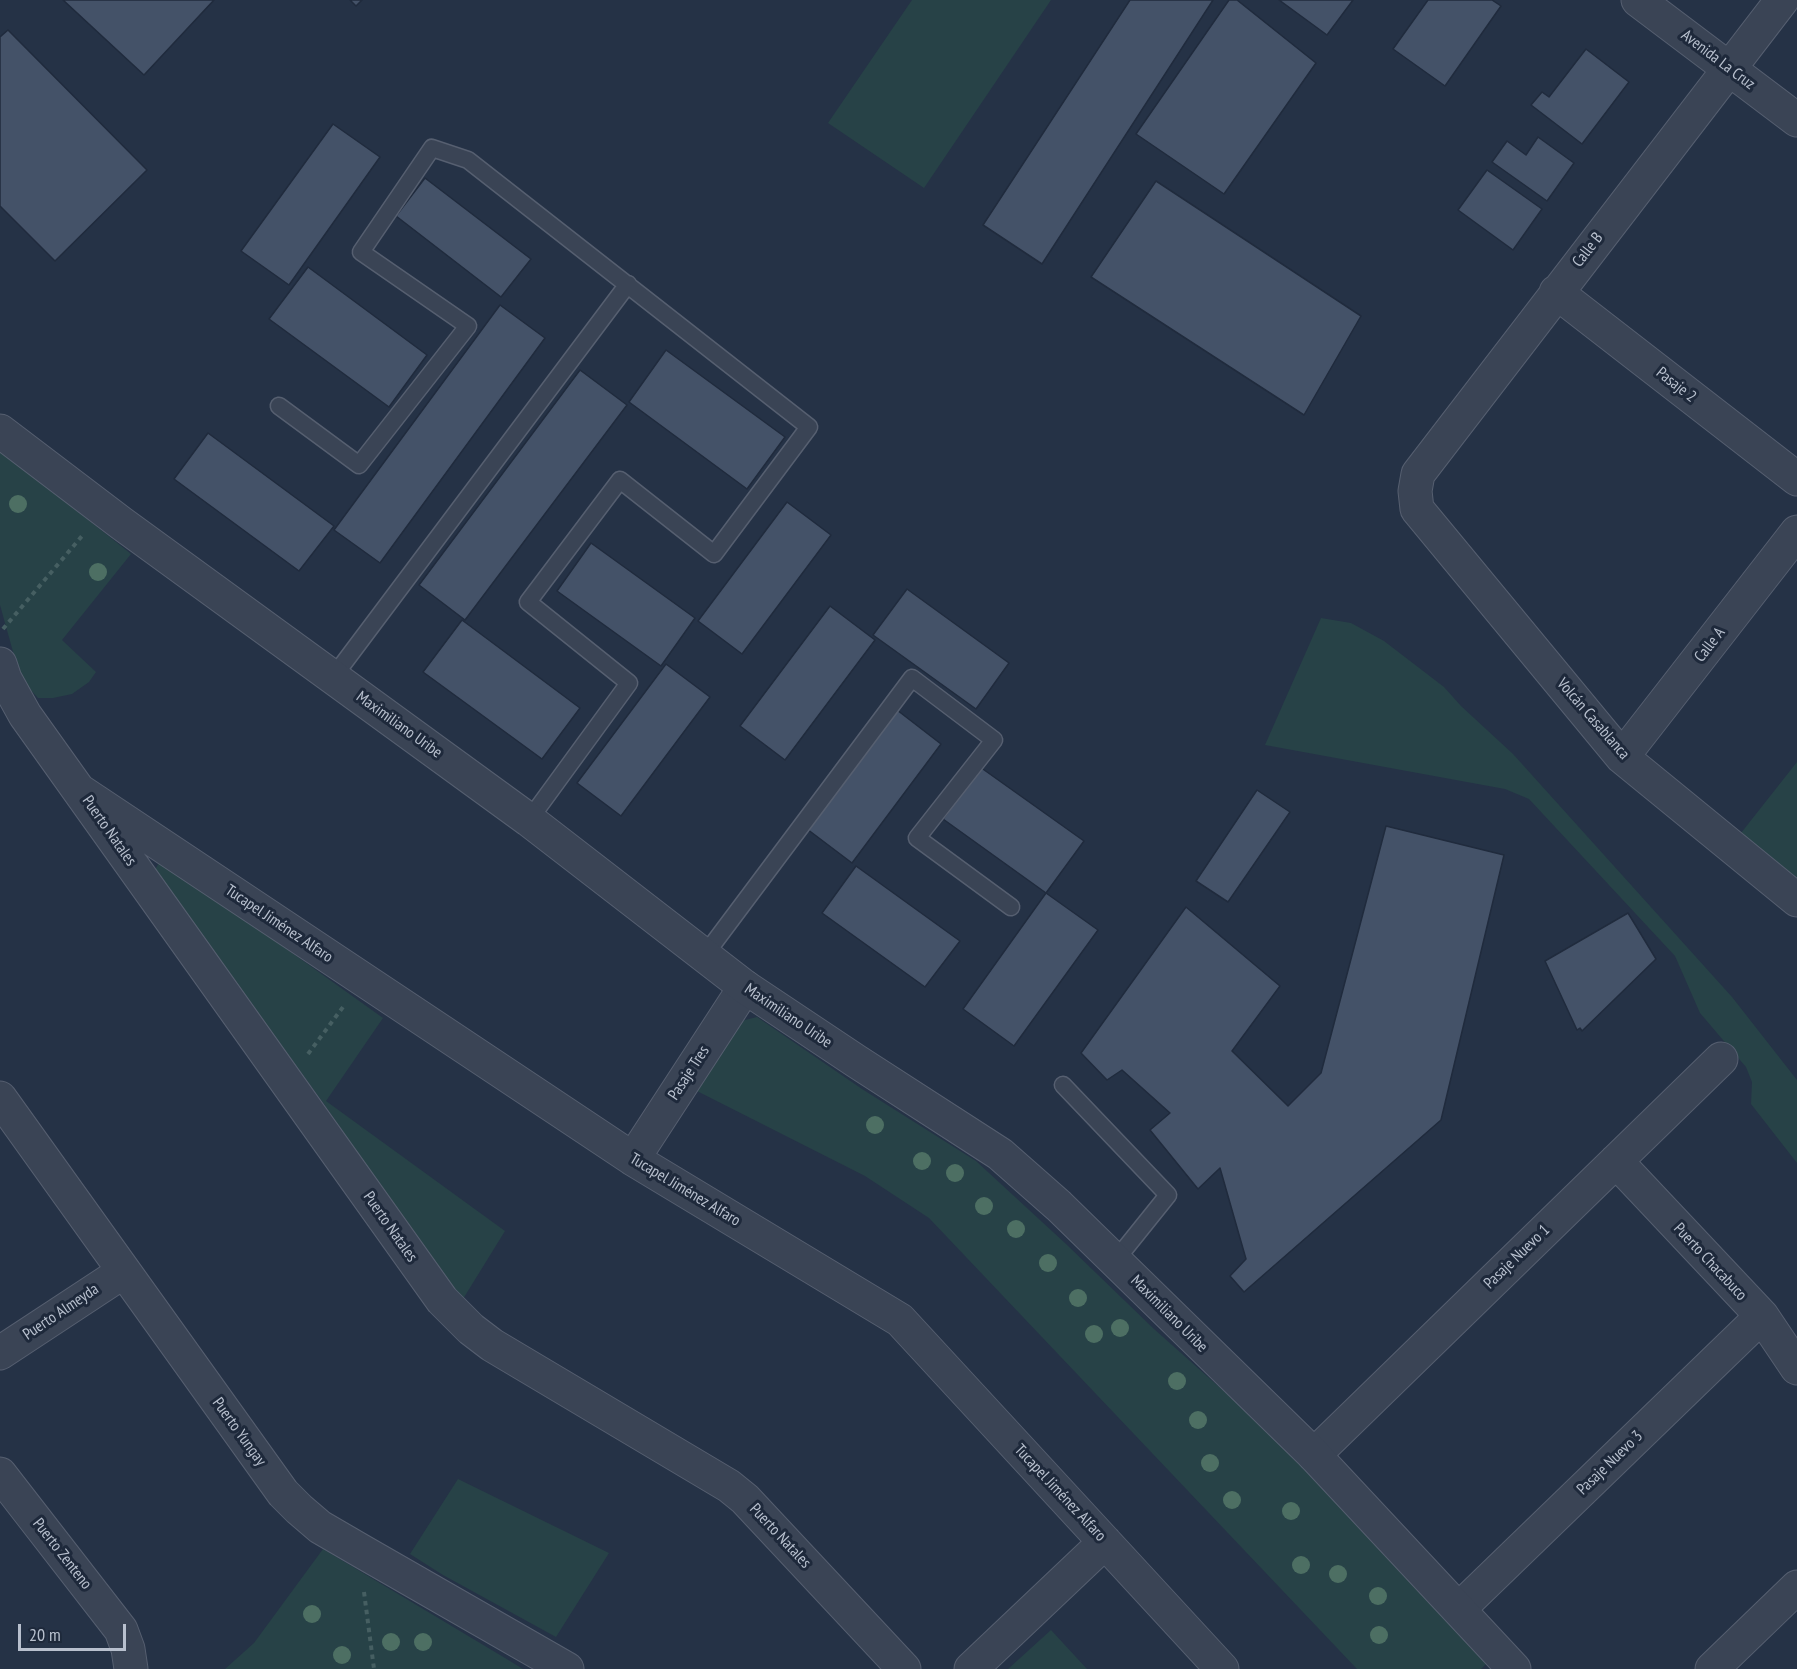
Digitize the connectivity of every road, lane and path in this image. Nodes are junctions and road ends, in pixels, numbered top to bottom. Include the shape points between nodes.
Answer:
1 (1638, 0) edge
2 (1782, 0) edge
3 (1729, 69) junction
4 (1797, 120) edge
5 (628, 284) junction
6 (1556, 292) junction
7 (279, 406) dead end
8 (0, 431) edge
9 (1797, 479) edge
10 (1417, 509) joint
11 (104, 511) junction
12 (1797, 532) edge
13 (0, 632) edge
14 (0, 664) edge
15 (333, 676) junction
16 (1622, 757) junction
17 (80, 791) junction
18 (529, 820) junction
19 (1797, 900) edge
20 (1011, 907) dead end
21 (704, 956) junction
22 (363, 980) junction
23 (745, 987) junction
24 (1721, 1059) dead end
25 (287, 1082) junction
26 (1063, 1085) dead end
27 (0, 1098) edge
28 (633, 1159) junction
29 (1616, 1161) junction
30 (1116, 1261) junction
31 (123, 1272) junction
32 (1762, 1316) junction
33 (0, 1353) edge
34 (1797, 1368) edge
35 (1314, 1455) junction
36 (0, 1474) edge
37 (1105, 1542) junction
38 (363, 1552) junction
39 (1797, 1587) edge
40 (1459, 1609) junction
41 (131, 1669) edge
42 (374, 1669) edge
43 (567, 1669) edge
44 (904, 1669) edge
45 (971, 1669) edge
46 (1222, 1669) edge
47 (1514, 1669) edge
48 (1713, 1669) edge

1 - 3 street, Avenida La Cruz
2 - 3 street, Calle B
3 - 4 street, Avenida La Cruz
3 - 6 street, Calle B
5 - 7 lane via 468,160 432,148 361,252 468,326 359,465
5 - 15 lane
5 - 18 lane via 808,427 714,554 620,480 528,602 629,683
6 - 9 street, Pasaje 2
6 - 10 street, Calle B via 1418,474
8 - 11 street, Maximiliano Uribe
10 - 16 street, Volcán Casablanca
11 - 13 path
11 - 15 street, Maximiliano Uribe
12 - 16 street, Calle A
14 - 17 street, Puerto Natales via 25,715
15 - 18 street, Maximiliano Uribe
16 - 19 street, Volcán Casablanca
17 - 22 street, Tucapel Jiménez Alfaro
17 - 25 street, Puerto Natales
18 - 21 street, Maximiliano Uribe
20 - 21 lane via 917,838 994,740 912,678
21 - 23 street, Maximiliano Uribe
22 - 25 path
22 - 28 street, Tucapel Jiménez Alfaro
23 - 28 street, Pasaje Tres
23 - 30 street, Maximiliano Uribe via 1000,1154
24 - 29 street, Pasaje Nuevo 1
25 - 44 street, Puerto Natales via 442,1300 471,1329 492,1346 729,1486
26 - 30 lane via 1168,1195
27 - 31 street, Puerto Yungay
28 - 37 street, Tucapel Jiménez Alfaro via 900,1320
29 - 32 street, Puerto Chacabuco
29 - 35 street, Pasaje Nuevo 1
30 - 35 street, Maximiliano Uribe
31 - 33 street, Puerto Almeyda
31 - 38 street, Puerto Yungay via 283,1493 320,1527
32 - 34 street, Puerto Chacabuco
32 - 40 street, Pasaje Nuevo 3
35 - 40 street, Maximiliano Uribe
36 - 41 street, Puerto Zenteno via 121,1630
37 - 45 street
37 - 46 street, Tucapel Jiménez Alfaro
38 - 42 path
38 - 43 street, Puerto Yungay
39 - 48 street
40 - 47 street, Maximiliano Uribe

